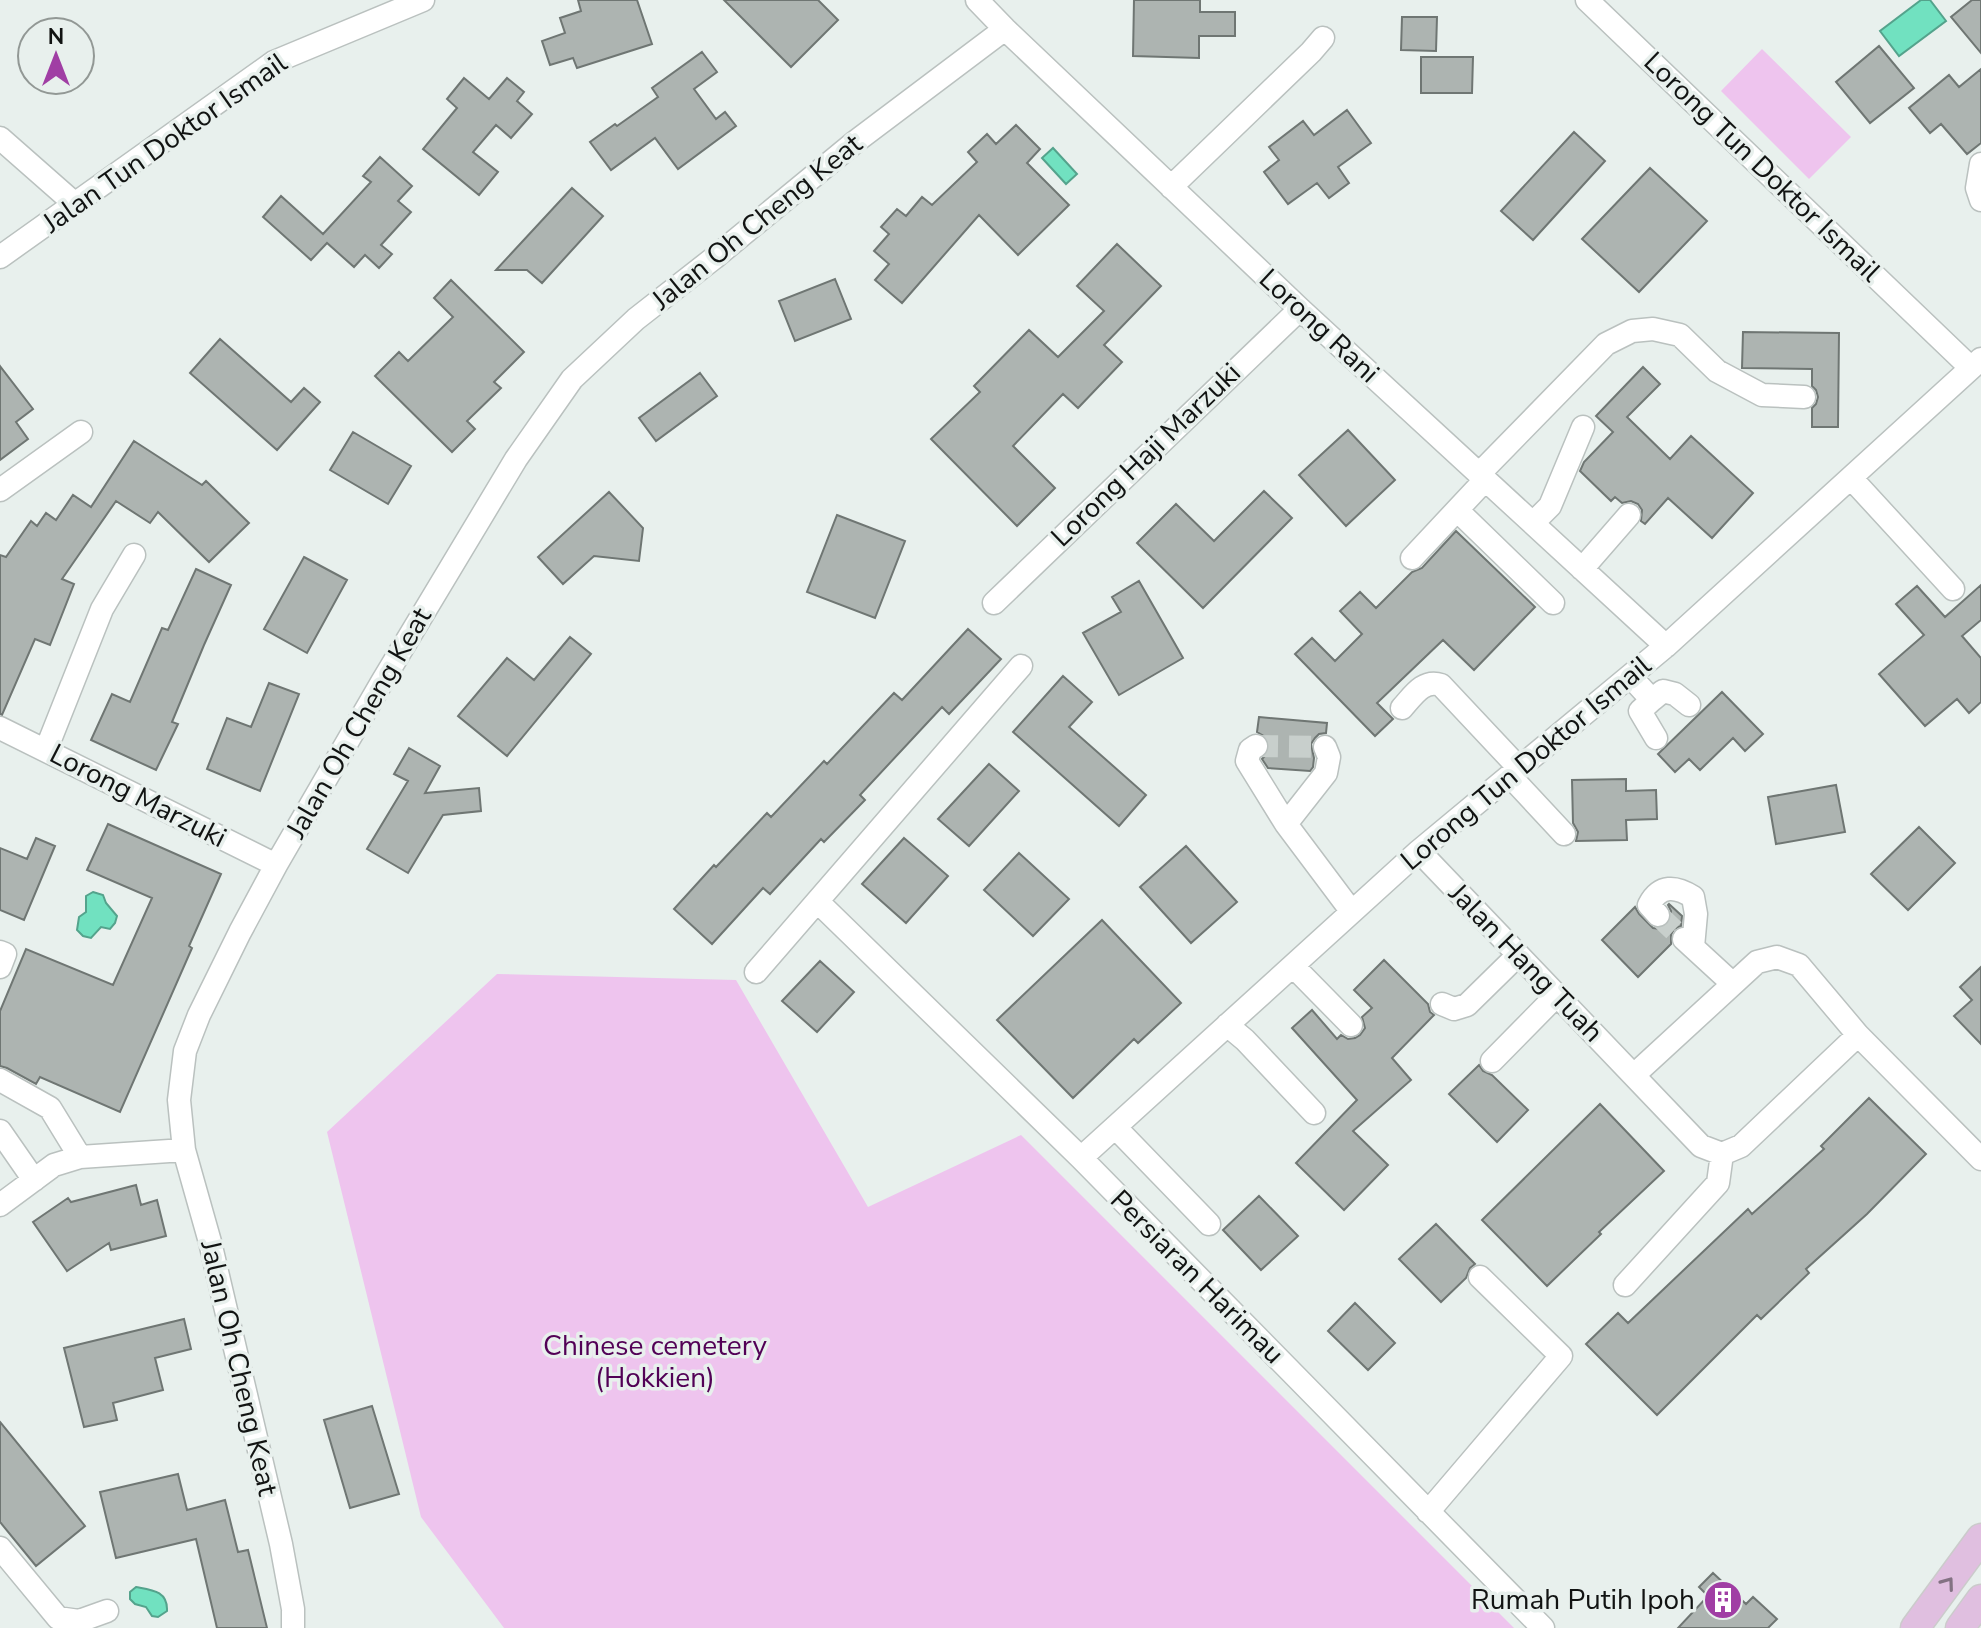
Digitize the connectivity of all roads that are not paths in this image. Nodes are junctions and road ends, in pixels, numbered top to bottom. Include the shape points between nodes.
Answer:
1 (423, 0) edge
2 (977, 0) edge
3 (1587, 0) edge
4 (1005, 29) junction
5 (1323, 38) dead end
6 (0, 138) edge
7 (1981, 164) edge
8 (1171, 187) junction
9 (1981, 200) edge
10 (75, 204) junction
11 (0, 257) edge
12 (1300, 309) junction
13 (1976, 364) edge
14 (1804, 397) dead end
15 (1583, 427) dead end
16 (81, 432) dead end
17 (1482, 477) junction
18 (1851, 478) junction
19 (0, 490) edge
20 (1457, 510) junction
21 (1629, 515) dead end
22 (1533, 523) junction
23 (134, 555) dead end
24 (1412, 558) dead end
25 (1582, 569) junction
26 (1953, 589) dead end
27 (994, 603) dead end
28 (1553, 603) dead end
29 (1666, 646) junction
30 (1021, 666) dead end
31 (1630, 676) junction
32 (1652, 700) junction
33 (1689, 705) dead end
34 (1402, 708) dead end
35 (0, 728) edge
36 (1656, 738) dead end
37 (1256, 746) dead end
38 (1325, 747) dead end
39 (46, 750) junction
40 (1514, 772) junction
41 (1286, 824) junction
42 (1564, 834) dead end
43 (1419, 851) junction
44 (276, 865) junction
45 (818, 902) junction
46 (1352, 912) junction
47 (1658, 915) dead end
48 (0, 952) edge
49 (1518, 955) junction
50 (1293, 966) junction
51 (0, 967) edge
52 (756, 972) dead end
53 (1733, 984) junction
54 (1557, 995) junction
55 (1442, 1004) dead end
56 (1227, 1025) junction
57 (1351, 1025) dead end
58 (1858, 1035) junction
59 (1492, 1061) dead end
60 (1634, 1075) junction
61 (0, 1080) edge
62 (1314, 1113) dead end
63 (1115, 1127) junction
64 (0, 1131) edge
65 (184, 1150) junction
66 (1722, 1154) junction
67 (80, 1157) junction
68 (1081, 1158) junction
69 (1981, 1159) edge
70 (34, 1180) junction
71 (0, 1205) edge
72 (1209, 1224) dead end
73 (1480, 1277) dead end
74 (1625, 1285) dead end
75 (1428, 1512) junction
76 (1981, 1538) edge
77 (0, 1548) edge
78 (1981, 1599) edge
79 (107, 1611) dead end
80 (293, 1628) edge
81 (1543, 1628) edge
82 (1915, 1628) edge
83 (1960, 1628) edge

1 - 10 street, Jalan Tun Doktor Ismail via 274,62
2 - 4 street, Lorong Rani
3 - 13 street, Lorong Tun Doktor Ismail
4 - 8 street, Lorong Rani
4 - 44 street, Jalan Oh Cheng Keat via 636,319 572,379 516,459
5 - 8 street
6 - 10 street
7 - 9 street
8 - 12 street, Lorong Rani
10 - 11 street, Jalan Tun Doktor Ismail
12 - 17 street, Lorong Rani
12 - 27 street, Lorong Haji Marzuki
13 - 18 street, Lorong Tun Doktor Ismail
14 - 17 street via 1762,395 1717,371 1680,335 1632,331 1606,344
15 - 22 street via 1550,506
16 - 19 street
17 - 20 street
17 - 22 street, Lorong Rani
18 - 26 street
18 - 29 street, Lorong Tun Doktor Ismail
20 - 24 street
20 - 28 street
21 - 25 street
22 - 25 street, Lorong Rani
23 - 39 street via 102,609
25 - 29 street, Lorong Rani
29 - 31 street, Lorong Tun Doktor Ismail
30 - 45 street
31 - 32 street
31 - 40 street, Lorong Tun Doktor Ismail
32 - 33 street via 1663,691
32 - 36 street via 1640,711
34 - 40 street via 1425,684 1441,685
35 - 39 street, Lorong Marzuki
37 - 41 street via 1247,761
38 - 41 street via 1326,773
39 - 44 street, Lorong Marzuki
40 - 42 street
40 - 43 street, Lorong Tun Doktor Ismail
41 - 46 street
43 - 46 street, Lorong Tun Doktor Ismail
43 - 49 street, Jalan Hang Tuah
44 - 65 street, Jalan Oh Cheng Keat via 205,1001 185,1051 179,1100
45 - 52 street
45 - 68 street, Persiaran Harimau
46 - 50 street, Lorong Tun Doktor Ismail
47 - 53 street via 1649,905 1661,891 1678,888 1693,897 1696,914 1686,941
48 - 51 street via 5,954
49 - 54 street, Jalan Hang Tuah
49 - 55 street via 1467,1005 1454,1009
50 - 56 street, Lorong Tun Doktor Ismail
50 - 57 street
53 - 58 street via 1757,962 1777,957 1799,965
53 - 60 street
54 - 59 street
54 - 60 street, Jalan Hang Tuah
56 - 62 street
56 - 63 street, Lorong Tun Doktor Ismail
58 - 66 street via 1741,1146
58 - 69 street
60 - 66 street, Jalan Hang Tuah via 1701,1146
61 - 67 street via 50,1108
63 - 68 street, Lorong Tun Doktor Ismail
63 - 72 street
64 - 70 street
65 - 67 street
65 - 80 street, Jalan Oh Cheng Keat via 281,1544
66 - 74 street via 1718,1183
67 - 70 street via 54,1165
68 - 75 street, Persiaran Harimau
70 - 71 street
73 - 75 street via 1561,1356
75 - 81 street, Persiaran Harimau
82 -> 76 main road
77 - 79 street via 58,1618 79,1621
78 - 83 main road

